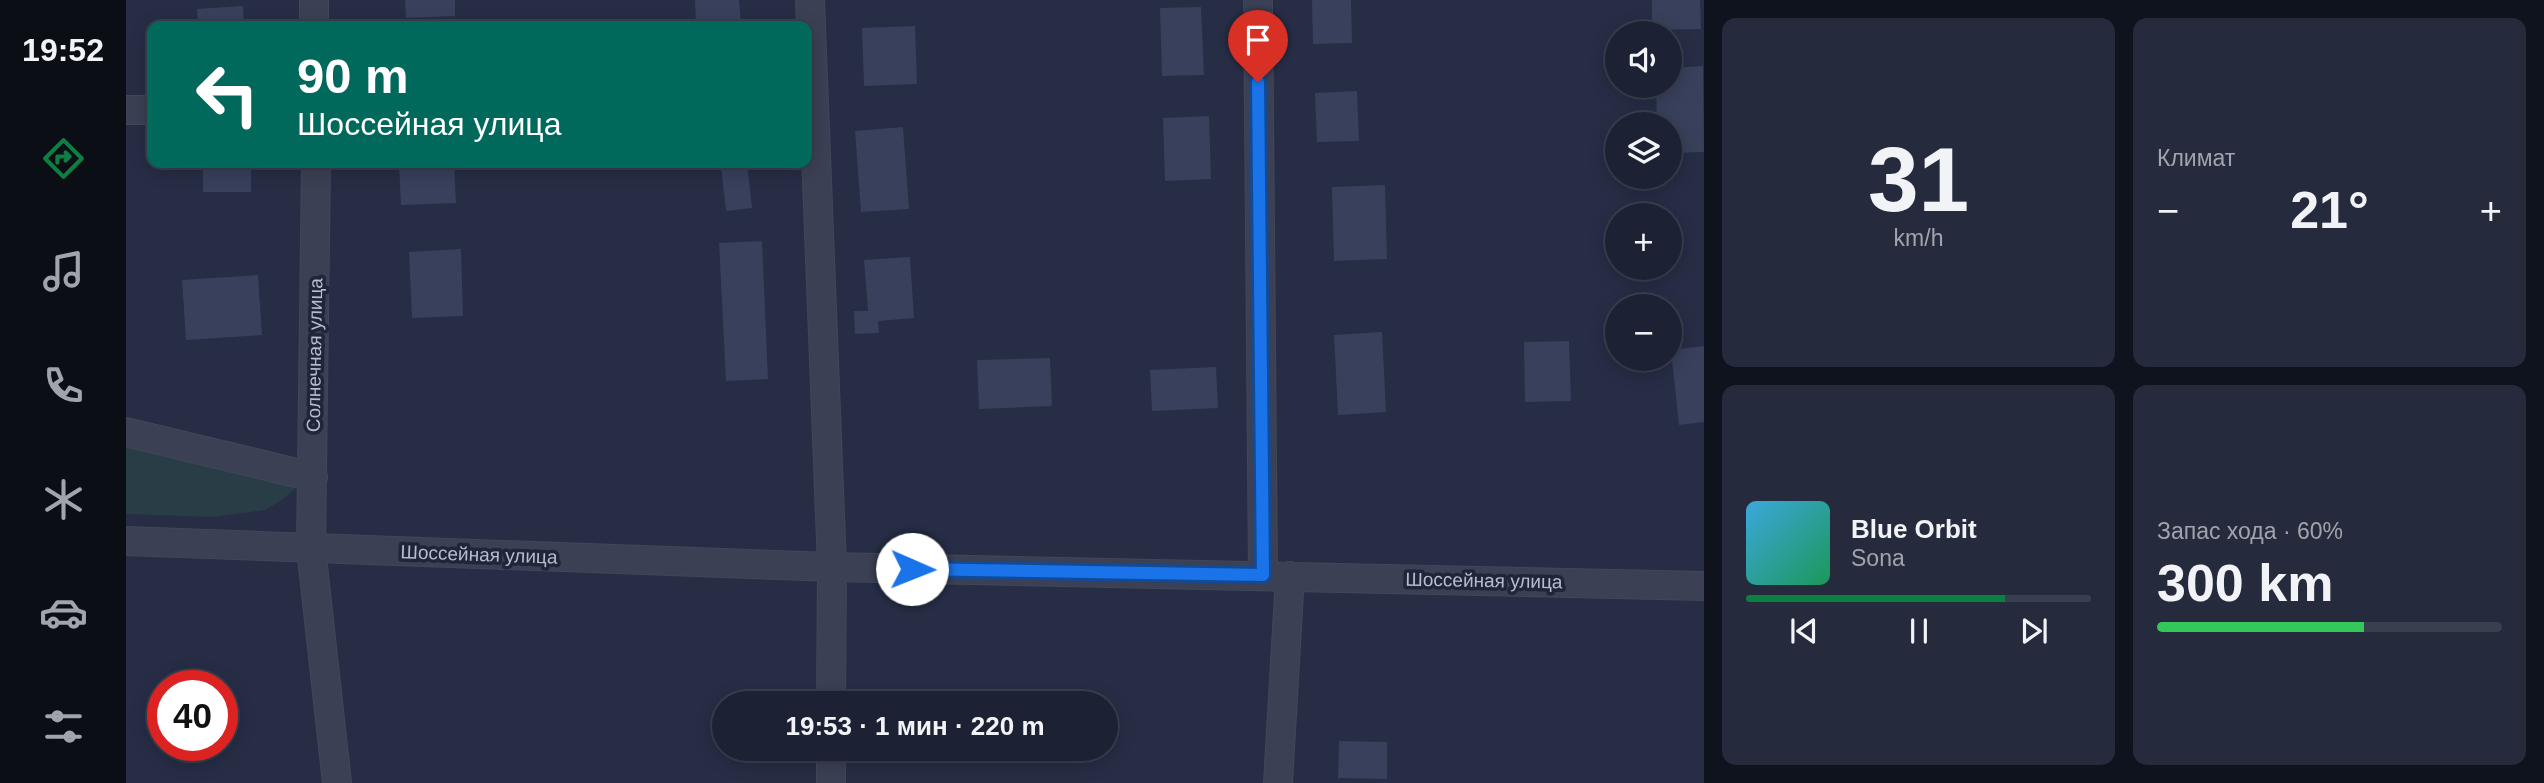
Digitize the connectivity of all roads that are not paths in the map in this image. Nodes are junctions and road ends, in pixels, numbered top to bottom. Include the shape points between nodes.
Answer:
1 (314, 0) edge
2 (810, 0) edge
3 (1258, 0) edge
4 (314, 21) edge
5 (811, 21) edge
6 (812, 52) edge
7 (126, 110) edge
8 (147, 110) edge
9 (316, 168) edge
10 (126, 432) edge
11 (313, 477) junction
12 (126, 541) edge
13 (311, 548) junction
14 (832, 567) junction
15 (1277, 575) junction
16 (1704, 586) edge
17 (831, 691) edge
18 (831, 761) edge
19 (337, 783) edge
20 (831, 783) edge
21 (1278, 783) edge

1 - 4 street
2 - 5 street
3 - 15 street
6 - 14 street
7 - 8 street
9 - 11 street, Солнечная улица
10 - 11 street
11 - 13 street, Солнечная улица
12 - 13 street, Шоссейная улица
13 - 14 street, Шоссейная улица
13 - 19 street, Солнечная улица
14 - 15 street, Шоссейная улица
14 - 17 street
15 - 16 street, Шоссейная улица
15 - 21 street
18 - 20 street

